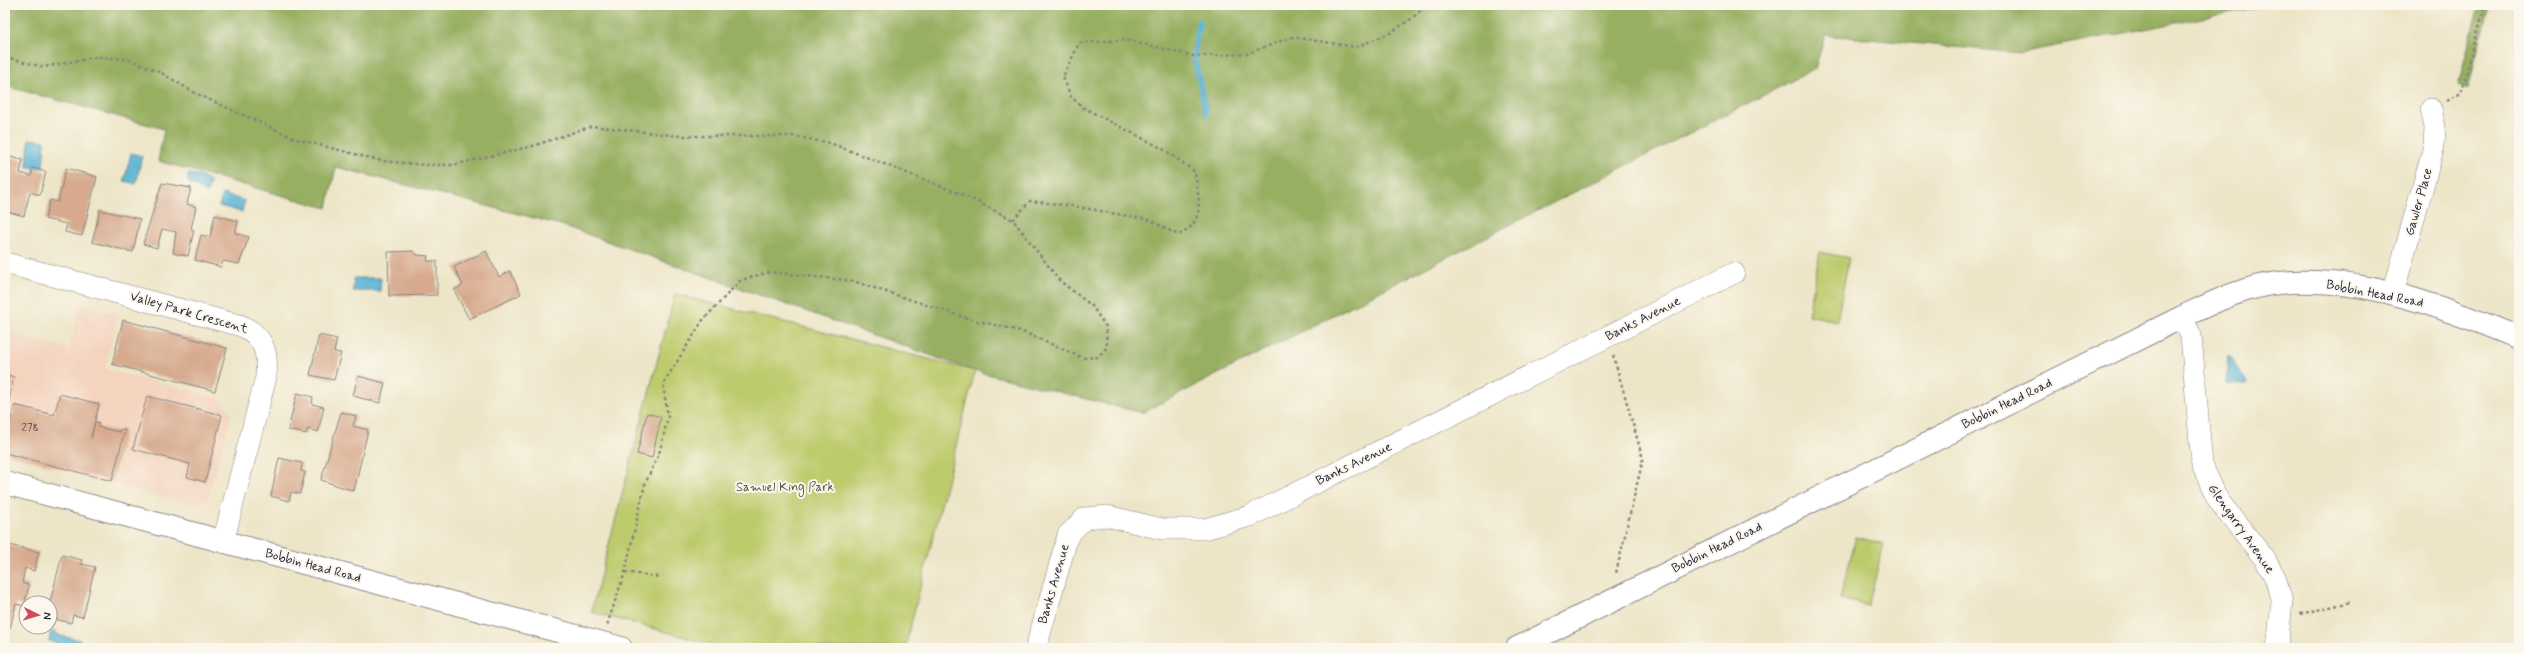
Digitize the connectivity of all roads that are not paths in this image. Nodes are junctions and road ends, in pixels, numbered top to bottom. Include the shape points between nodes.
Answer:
1 (2431, 109) road end
2 (5, 263) edge
3 (1734, 273) dead end
4 (2393, 294) junction
5 (2182, 317) junction
6 (2519, 338) edge
7 (5, 483) edge
8 (223, 542) junction
9 (612, 646) edge
10 (1036, 648) edge
11 (1517, 648) edge
12 (2277, 648) edge

1 - 4 street, Gawler Place via 2435,127 2434,146
2 - 8 street, Valley Park Crescent via 242,326 254,332 264,346 267,361 266,377
3 - 10 street, Banks Avenue via 1250,516 1204,529 1162,529 1107,516 1085,518 1068,534
4 - 5 main road, Bobbin Head Road via 2340,285 2278,283 2220,299
4 - 6 main road, Bobbin Head Road via 2465,315
5 - 11 main road, Bobbin Head Road
5 - 12 street, Glengarry Avenue via 2191,336 2202,465 2218,500 2264,558 2275,578 2282,602
7 - 8 main road, Bobbin Head Road
8 - 9 main road, Bobbin Head Road

